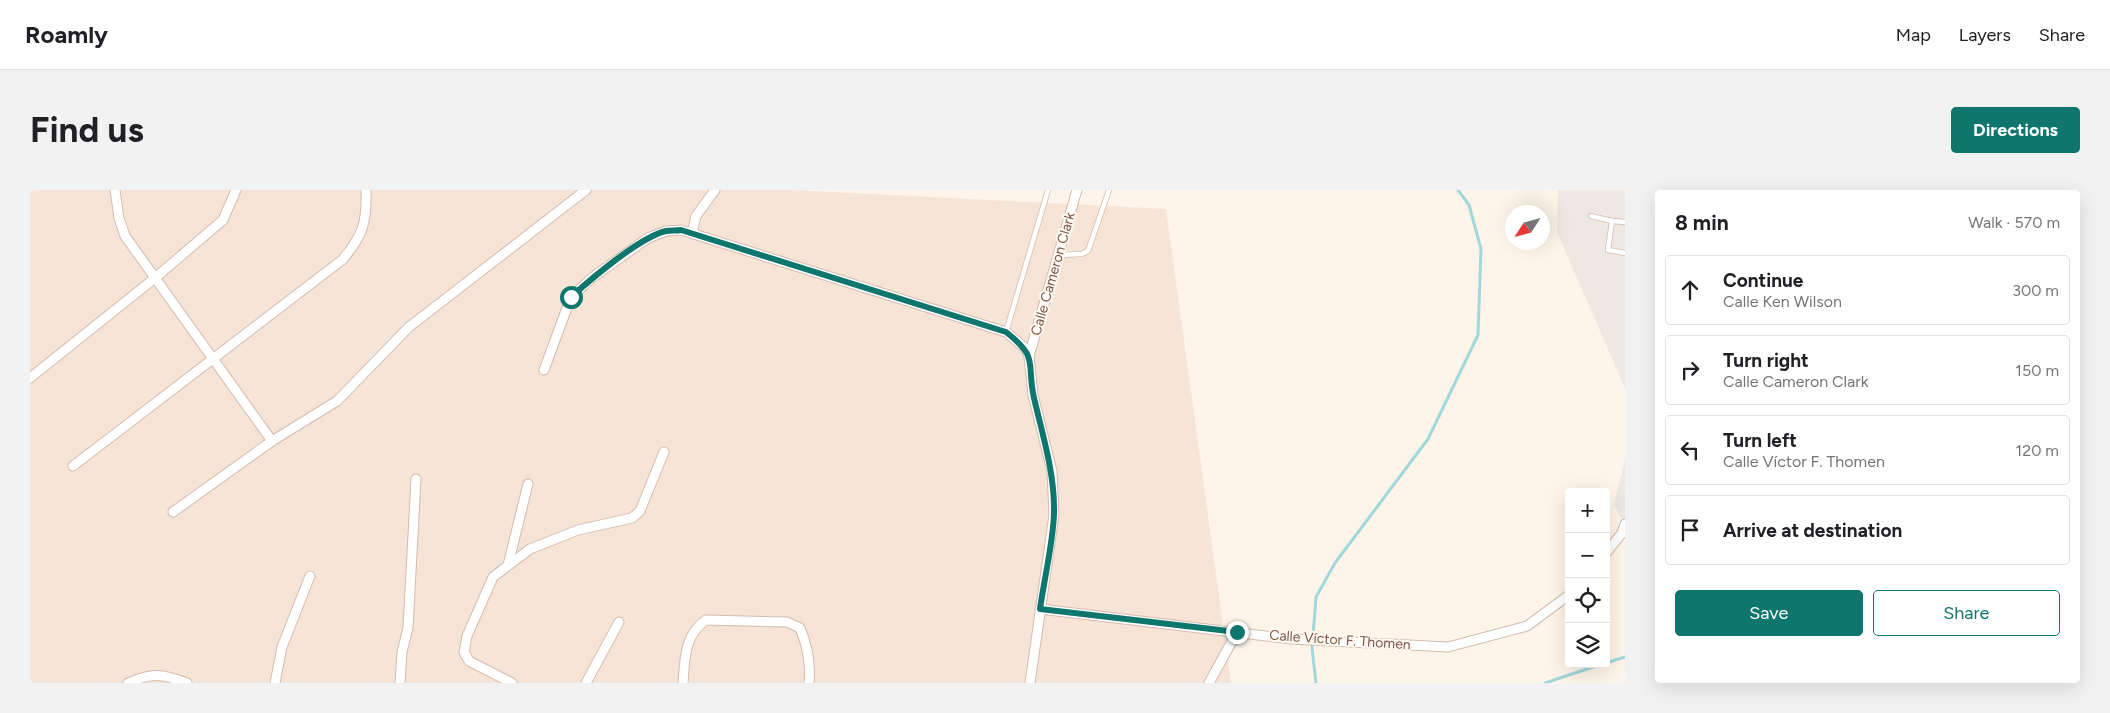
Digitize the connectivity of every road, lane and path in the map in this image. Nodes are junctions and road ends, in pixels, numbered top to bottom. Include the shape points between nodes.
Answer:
1 (115, 190) edge
2 (236, 190) edge
3 (366, 190) edge
4 (586, 190) edge
5 (715, 190) edge
6 (1048, 190) edge
7 (1077, 190) edge
8 (1109, 190) edge
9 (1590, 216) dead end
10 (1612, 220) junction
11 (1625, 222) edge
12 (692, 233) junction
13 (1625, 253) edge
14 (1058, 255) junction
15 (155, 278) junction
16 (1006, 332) junction
17 (1029, 356) junction
18 (213, 360) junction
19 (544, 370) dead end
20 (30, 378) edge
21 (272, 442) junction
22 (664, 452) dead end
23 (73, 466) dead end
24 (416, 479) dead end
25 (528, 484) dead end
26 (174, 512) dead end
27 (1624, 530) edge
28 (1610, 548) edge
29 (508, 565) junction
30 (310, 576) dead end
31 (1565, 598) edge
32 (1040, 609) junction
33 (619, 622) dead end
34 (1237, 632) junction
35 (128, 683) edge
36 (188, 683) edge
37 (275, 683) edge
38 (400, 683) edge
39 (512, 683) edge
40 (586, 683) edge
41 (683, 683) edge
42 (809, 683) edge
43 (1030, 683) edge
44 (1209, 683) edge

1 - 15 street via 121,228
2 - 15 street via 223,220
3 - 18 street via 365,225 356,244 342,260
4 - 21 street via 409,327 337,401
5 - 12 street via 696,216
6 - 16 lane
7 - 14 street, Calle Cameron Clark
8 - 14 lane via 1088,251
9 - 10 lane
10 - 11 lane
10 - 13 lane via 1608,250
12 - 16 street
12 - 19 street via 666,231 648,238 571,297
14 - 17 street, Calle Cameron Clark
15 - 18 street
15 - 20 street
16 - 17 street via 1025,348
17 - 32 street, Calle Cameron Clark via 1033,395 1052,471 1054,506
18 - 21 street
18 - 23 street
21 - 26 street
22 - 29 street via 640,511 632,518 578,530 530,549
24 - 38 street via 408,628
25 - 29 street
27 - 28 street
29 - 39 street via 493,577 467,636 464,652 469,661
30 - 37 street via 282,647
31 - 34 street, Calle Víctor F. Thomen via 1527,626 1448,647 1291,639
32 - 34 street, Calle Víctor F. Thomen
32 - 43 street, Calle Cameron Clark
33 - 40 street
34 - 44 street
35 - 36 street via 143,676 162,674
41 - 42 street via 687,646 697,626 706,620 787,622 800,628 807,645

